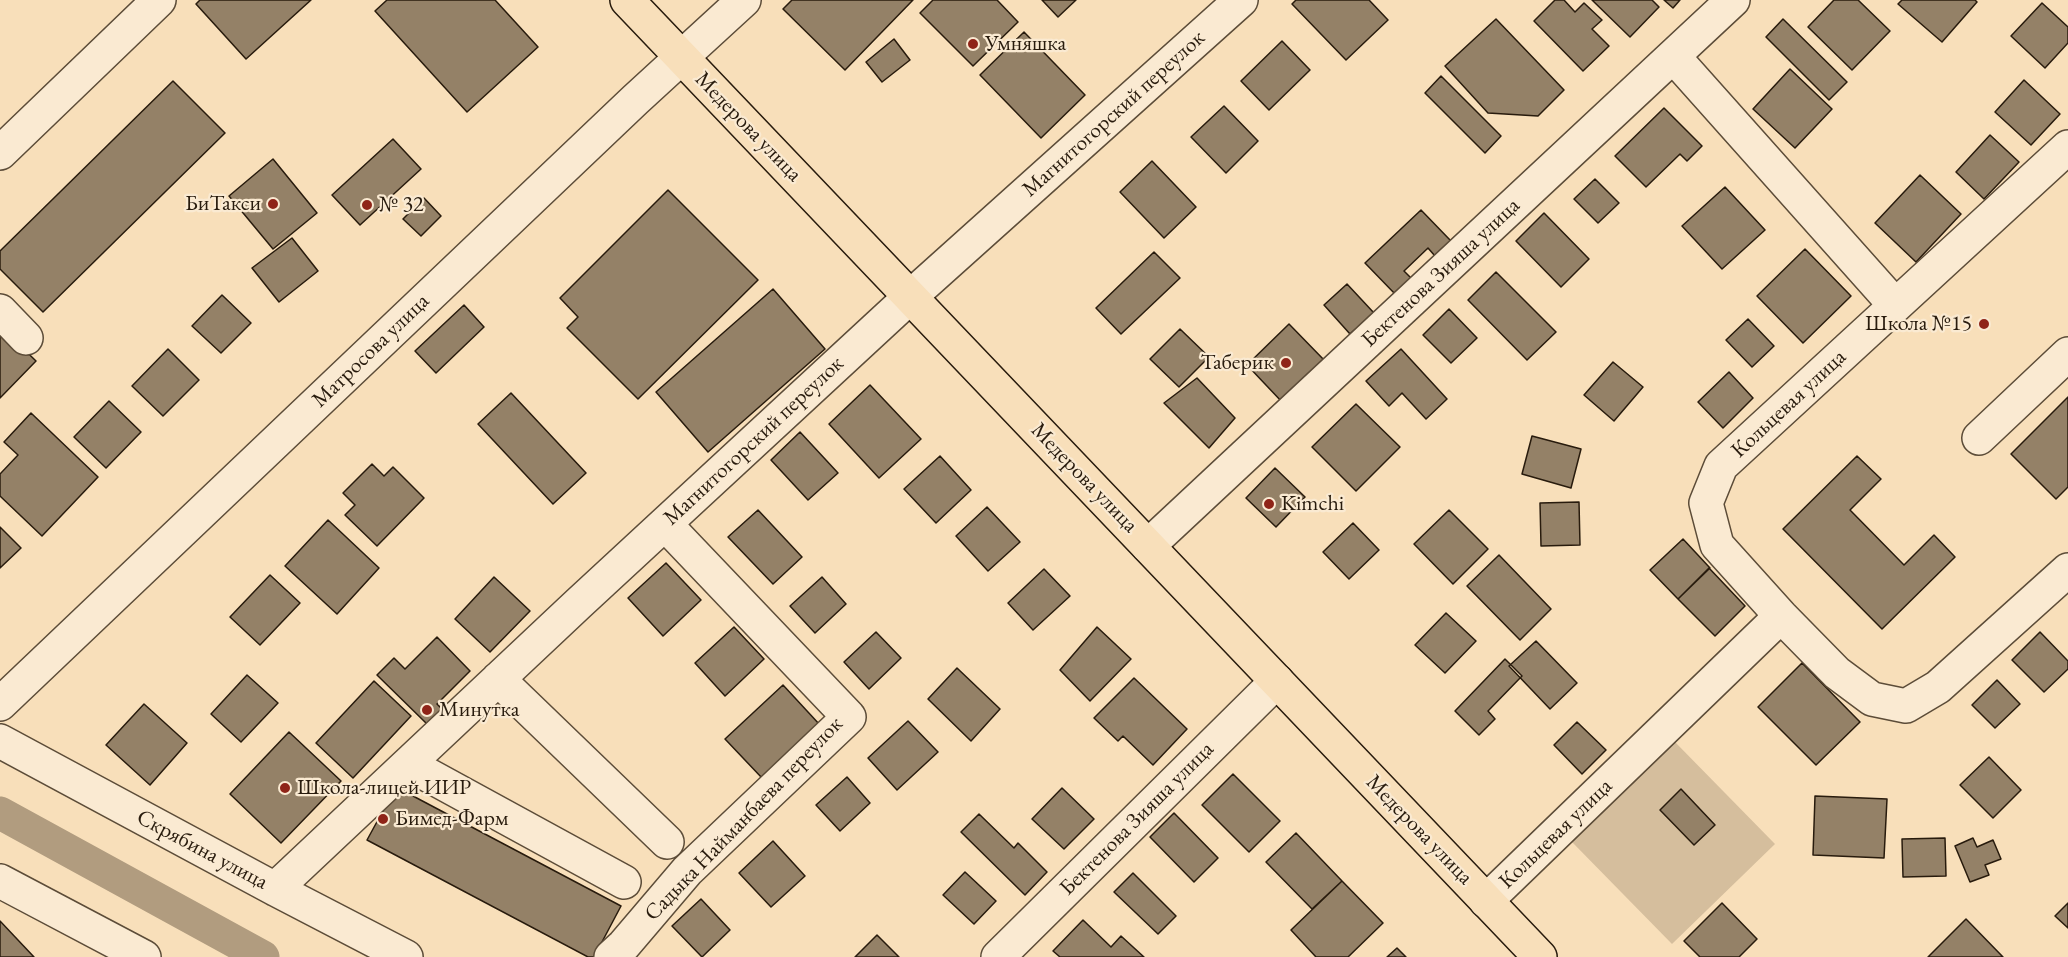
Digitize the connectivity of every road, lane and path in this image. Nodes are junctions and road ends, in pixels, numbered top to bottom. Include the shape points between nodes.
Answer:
1 (159, 0) edge
2 (627, 0) edge
3 (744, 0) edge
4 (1241, 0) edge
5 (1733, 0) edge
6 (681, 56) junction
7 (1672, 56) junction
8 (2068, 147) edge
9 (0, 153) edge
10 (910, 297) junction
11 (1895, 305) junction
12 (0, 311) edge
13 (26, 338) dead end
14 (2068, 354) edge
15 (1979, 438) dead end
16 (665, 524) junction
17 (1148, 546) junction
18 (2068, 570) edge
19 (1781, 616) junction
20 (498, 679) junction
21 (1277, 681) junction
22 (0, 704) edge
23 (0, 741) edge
24 (408, 764) junction
25 (667, 842) dead end
26 (0, 881) edge
27 (624, 882) dead end
28 (275, 889) junction
29 (1486, 901) junction
30 (144, 957) edge
31 (406, 957) edge
32 (611, 957) edge
33 (998, 957) edge
34 (1540, 957) edge

1 - 9 street
2 - 6 main road, Медерова улица
3 - 6 street, Матросова улица
4 - 10 street, Магнитогорский переулок
5 - 7 street, Бектенова Зияша улица
6 - 10 main road, Медерова улица
6 - 22 street, Матросова улица
7 - 11 street
7 - 17 street, Бектенова Зияша улица
8 - 11 street, Кольцевая улица
10 - 16 street, Магнитогорский переулок
10 - 17 main road, Медерова улица
11 - 19 street, Кольцевая улица via 1721,466 1706,503 1717,545
12 - 13 street
14 - 15 street
16 - 20 street, Магнитогорский переулок
16 - 32 street, Садыка Найманбаева переулок via 849,717 687,871
17 - 21 main road, Медерова улица
18 - 19 street, Кольцевая улица via 1938,687 1906,706 1872,699 1837,673
19 - 29 street, Кольцевая улица
20 - 24 street, Магнитогорский переулок
20 - 25 street
21 - 29 main road, Медерова улица
21 - 33 street, Бектенова Зияша улица
23 - 28 street, Скрябина улица
24 - 27 street
24 - 28 street, Магнитогорский переулок
26 - 30 street
28 - 31 street, Скрябина улица
29 - 34 main road, Медерова улица

